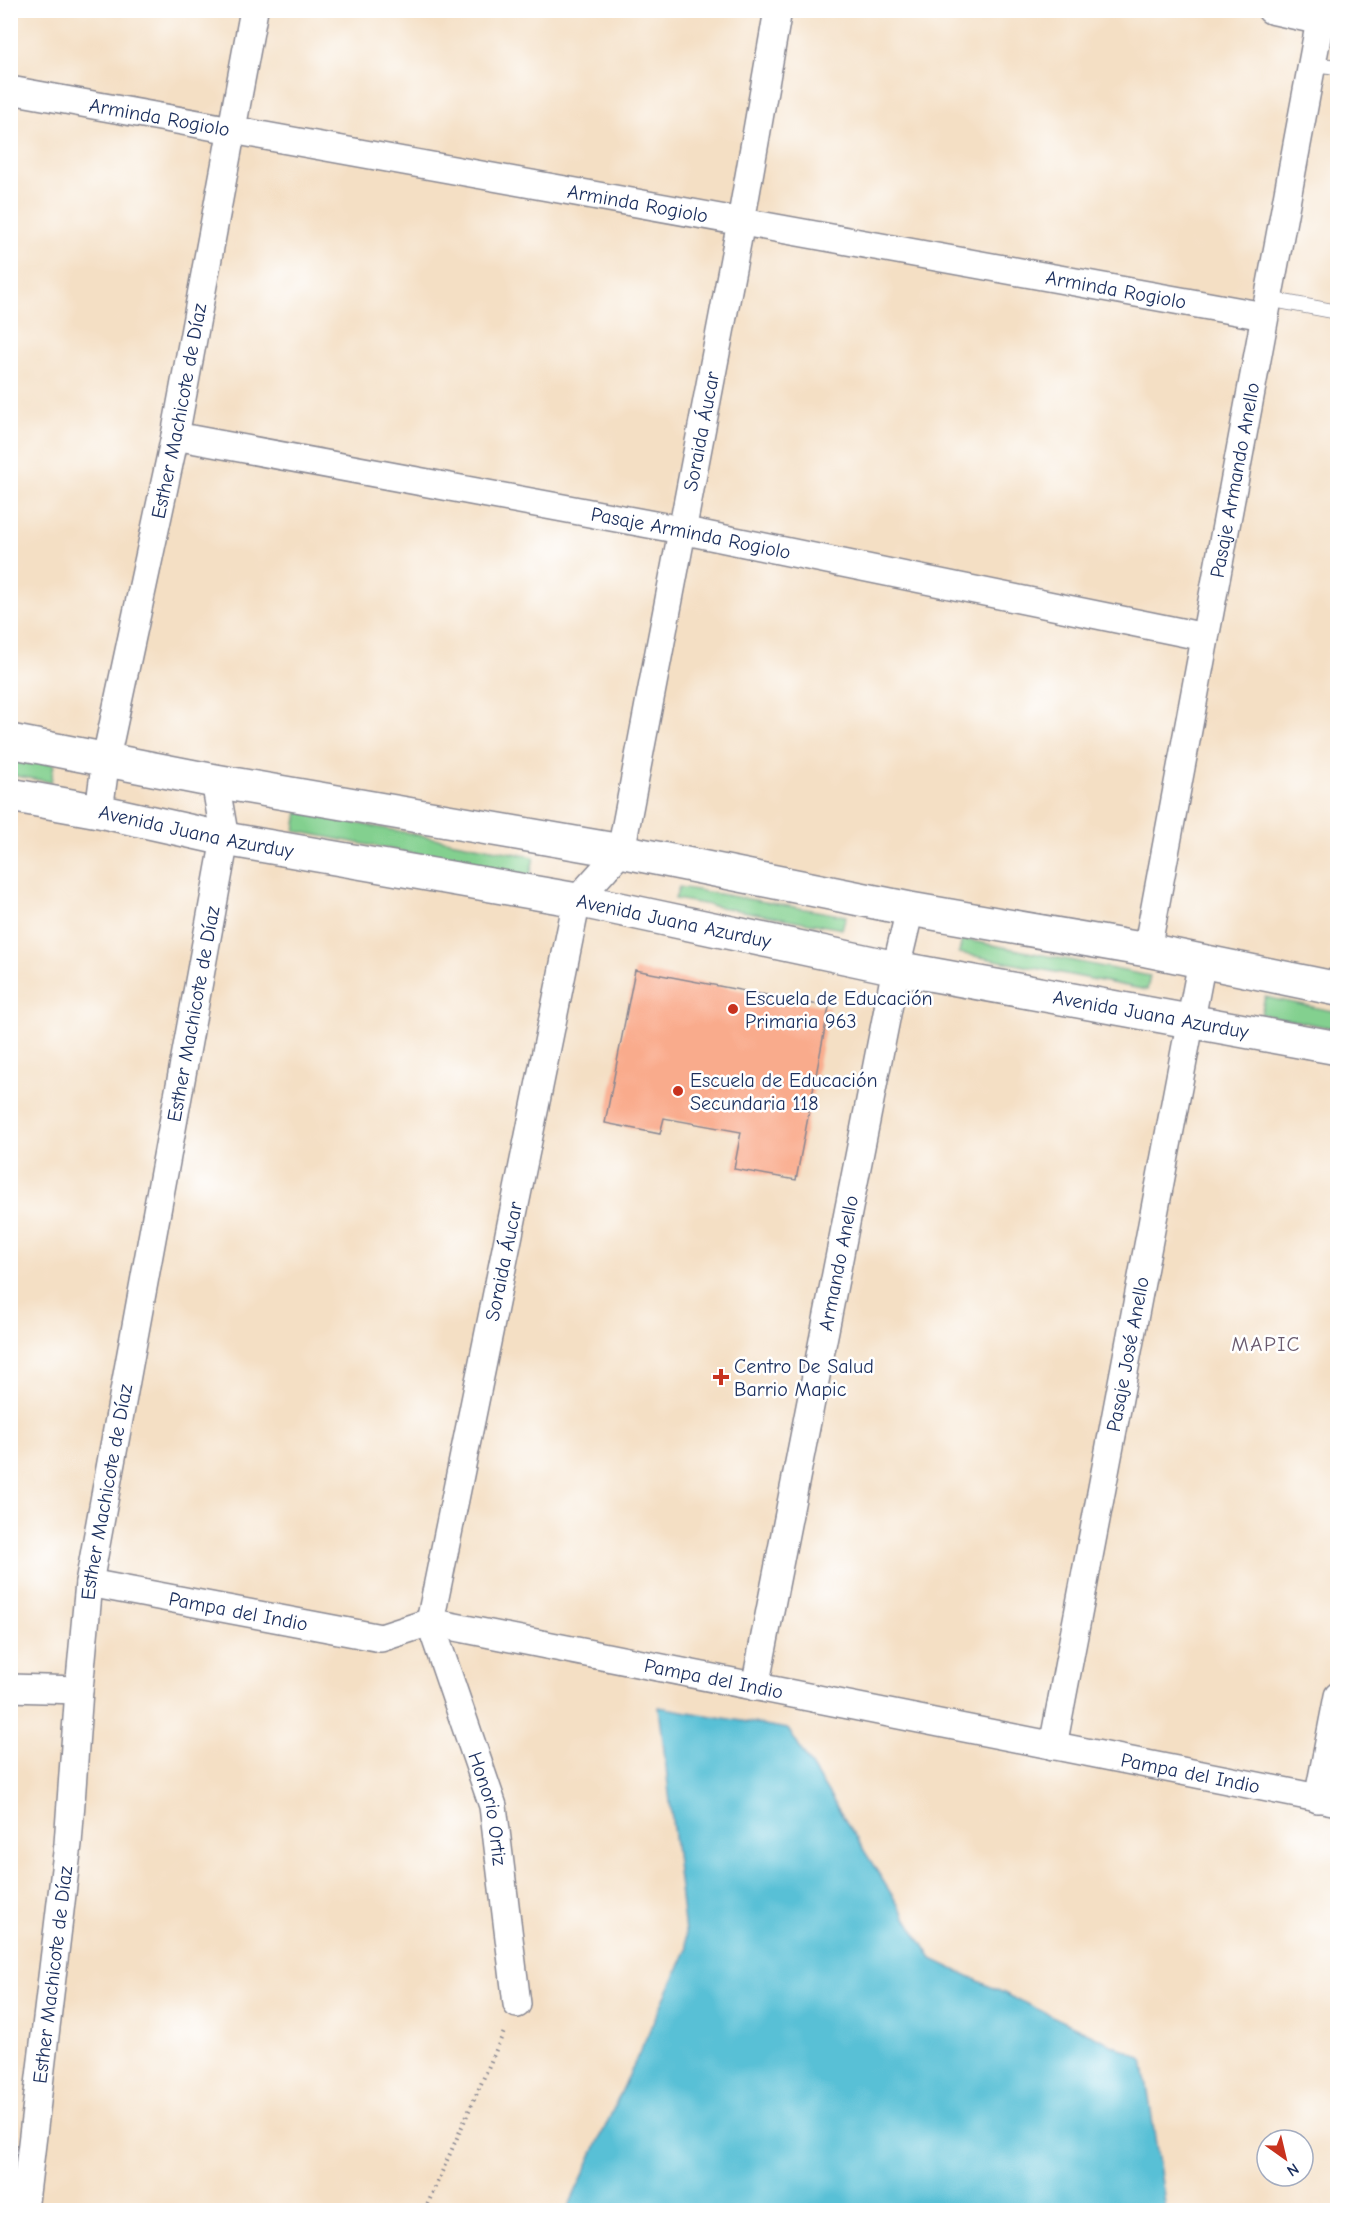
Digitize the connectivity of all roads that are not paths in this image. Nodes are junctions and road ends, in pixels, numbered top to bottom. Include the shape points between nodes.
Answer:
1 (254, 10) edge
2 (778, 10) edge
3 (1271, 10) edge
4 (1322, 16) edge
5 (1325, 66) edge
6 (10, 90) edge
7 (231, 129) junction
8 (741, 222) junction
9 (1266, 308) junction
10 (1338, 312) edge
11 (175, 436) junction
12 (681, 530) junction
13 (1205, 637) junction
14 (10, 741) edge
15 (106, 759) junction
16 (215, 781) junction
17 (10, 795) edge
18 (99, 811) junction
19 (225, 839) junction
20 (621, 851) junction
21 (577, 900) junction
22 (910, 909) junction
23 (1147, 950) junction
24 (1202, 961) junction
25 (896, 968) junction
26 (1338, 989) edge
27 (1191, 1020) junction
28 (1338, 1048) edge
29 (89, 1582) junction
30 (430, 1622) junction
31 (755, 1687) junction
32 (10, 1688) edge
33 (79, 1690) junction
34 (1338, 1696) edge
35 (1053, 1746) junction
36 (1328, 1800) edge
37 (517, 2004) road end
38 (24, 2211) edge

1 - 7 street, Esther Machicote de Díaz
2 - 8 street, Soraida Áucar
3 - 4 street
4 - 5 street, Pasaje Armando Anello
5 - 9 street, Pasaje Armando Anello
6 - 7 street, Arminda Rogiolo
7 - 8 street, Arminda Rogiolo
7 - 11 street, Esther Machicote de Díaz
8 - 9 street, Arminda Rogiolo
8 - 12 street, Soraida Áucar
9 - 10 lane
9 - 13 street, Pasaje Armando Anello
11 - 12 street, Pasaje Arminda Rogiolo
11 - 15 street, Esther Machicote de Díaz
12 - 13 street, Pasaje Arminda Rogiolo
12 - 20 street, Soraida Áucar
13 - 23 street, Pasaje Armando Anello
14 - 15 main road
15 - 16 main road
15 - 18 street, Esther Machicote de Díaz
16 - 19 street, Esther Machicote de Díaz
16 - 20 main road
17 - 18 main road, Avenida Juana Azurduy
18 - 19 main road, Avenida Juana Azurduy
19 - 21 main road, Avenida Juana Azurduy
19 - 29 street, Esther Machicote de Díaz
20 - 21 street
20 - 22 main road
21 - 25 main road, Avenida Juana Azurduy
21 - 30 street, Soraida Áucar
22 - 23 main road
22 - 25 street, Armando Anello
23 - 24 main road
24 - 26 main road
24 - 27 street, Pasaje José Anello
25 - 27 main road, Avenida Juana Azurduy
25 - 31 street, Armando Anello
27 - 28 main road, Avenida Juana Azurduy
27 - 35 street, Pasaje José Anello
29 - 30 street, Pampa del Indio via 381,1638
29 - 33 street, Esther Machicote de Díaz
30 - 31 street, Pampa del Indio
30 - 37 street, Honorio Ortiz via 493,1806
31 - 35 street, Pampa del Indio
32 - 33 street
33 - 38 street, Esther Machicote de Díaz via 68,1844
34 - 36 street
35 - 36 street, Pampa del Indio

